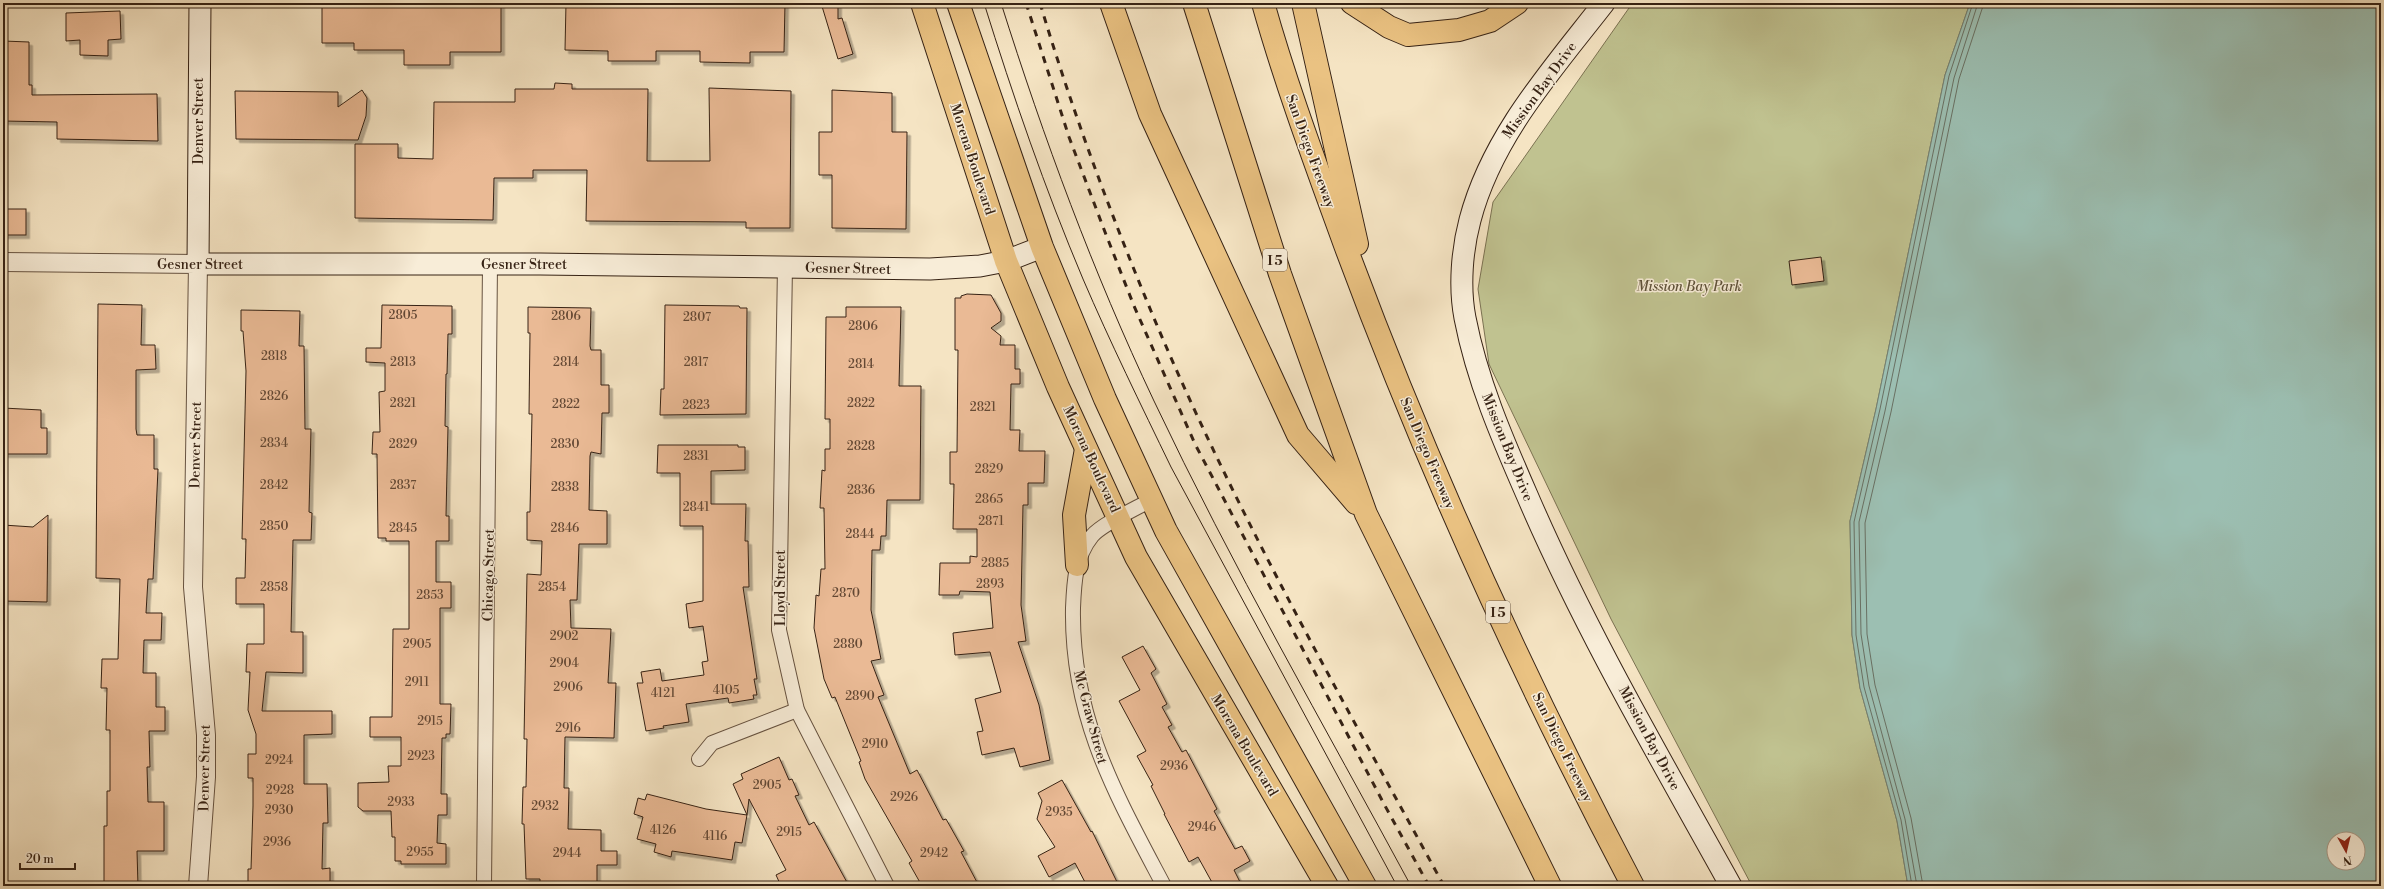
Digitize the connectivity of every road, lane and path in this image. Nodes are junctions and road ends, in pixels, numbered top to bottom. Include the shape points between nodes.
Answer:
1 (200, 3) edge
2 (922, 3) edge
3 (958, 3) edge
4 (1112, 3) edge
5 (1194, 3) edge
6 (1263, 3) edge
7 (1303, 3) edge
8 (1352, 3) edge
9 (1517, 3) edge
10 (1604, 3) edge
11 (1042, 247) junction
12 (3, 262) edge
13 (1006, 262) junction
14 (198, 264) junction
15 (490, 264) junction
16 (785, 266) junction
17 (1377, 331) junction
18 (1086, 449) junction
19 (1152, 500) junction
20 (1366, 514) junction
21 (1120, 518) junction
22 (1077, 565) junction
23 (796, 710) junction
24 (699, 759) dead end
25 (198, 886) edge
26 (484, 886) edge
27 (887, 886) edge
28 (1164, 886) edge
29 (1327, 886) edge
30 (1365, 886) edge
31 (1550, 886) edge
32 (1633, 886) edge
33 (1731, 886) edge

1 - 14 main road, Denver Street
2 - 13 main road, Morena Boulevard
3 - 11 main road
4 - 20 main road via 1150,114 1298,435
5 - 20 main road, I 5 via 1280,274
6 - 17 main road, San Diego Freeway / I 5 via 1287,87
7 - 17 main road
8 - 9 main road via 1389,27 1408,35 1459,30 1490,21
10 - 33 main road, Mission Bay Drive via 1519,113 1497,150 1480,187 1469,223 1465,252 1462,280 1465,316 1477,370 1545,537 1581,611
11 - 13 main road, Gesner Street
11 - 19 main road via 1105,399
12 - 14 street, Gesner Street
13 - 16 main road, Gesner Street via 930,269
13 - 18 main road, Morena Boulevard via 1056,384
14 - 15 main road, Gesner Street
14 - 25 street, Denver Street via 194,587 206,735 206,778
15 - 16 main road, Gesner Street
15 - 26 street, Chicago Street
16 - 23 street, Lloyd Street via 779,630
17 - 32 main road, San Diego Freeway / I 5 via 1444,492 1502,621
18 - 21 main road, Morena Boulevard
18 - 22 main road via 1074,515
19 - 21 street, Mc Graw Street
19 - 30 main road via 1166,531
20 - 31 main road, I 5
21 - 22 street, Mc Graw Street via 1093,536
21 - 29 main road, Morena Boulevard via 1136,556
22 - 28 street, Mc Graw Street via 1073,631 1077,677 1089,723 1115,794
23 - 24 street via 712,743
23 - 27 street, Lloyd Street

